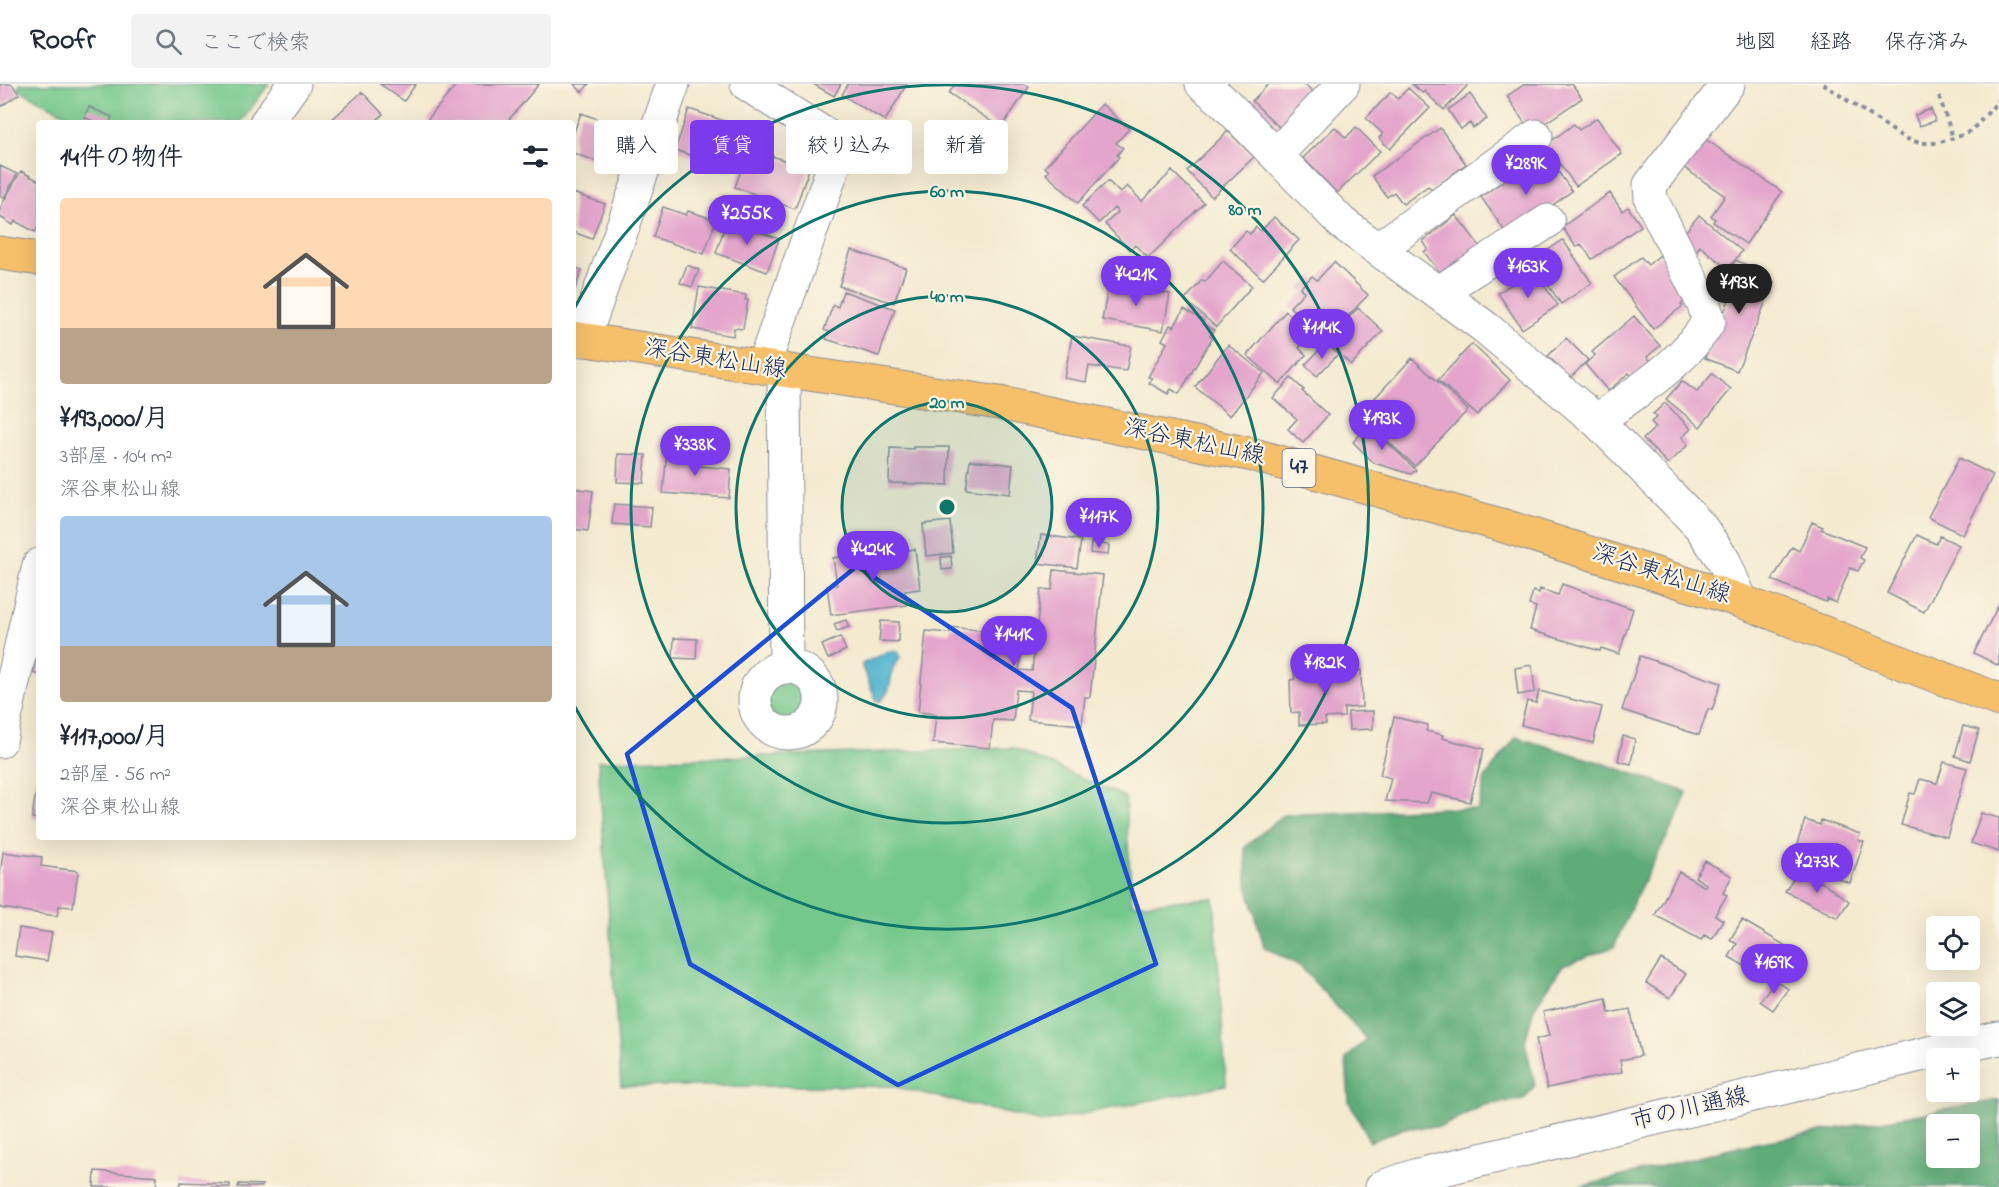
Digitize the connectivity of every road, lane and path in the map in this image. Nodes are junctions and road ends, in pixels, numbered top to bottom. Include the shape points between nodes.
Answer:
1 (294, 84) edge
2 (673, 84) edge
3 (747, 84) edge
4 (1202, 84) edge
5 (1343, 84) edge
6 (1728, 84) edge
7 (1823, 84) edge
8 (1939, 96) dead end
9 (1999, 100) edge
10 (268, 120) edge
11 (1536, 136) dead end
12 (1953, 138) junction
13 (1276, 155) junction
14 (1548, 221) dead end
15 (1378, 249) junction
16 (0, 253) edge
17 (36, 259) edge
18 (1438, 293) junction
19 (578, 339) edge
20 (774, 369) junction
21 (1597, 421) junction
22 (36, 579) edge
23 (1741, 601) junction
24 (786, 666) dead end
25 (1999, 700) edge
26 (0, 741) edge
27 (1999, 1038) edge
28 (1382, 1187) edge

1 - 10 street
2 - 19 street
3 - 20 street via 841,145
4 - 13 street
5 - 13 street
6 - 21 street via 1650,185 1651,199 1709,321 1679,359
7 - 12 path via 1904,138 1937,143
8 - 12 path
9 - 12 path via 1977,125
11 - 15 street
13 - 15 street via 1342,223
14 - 18 street
15 - 18 street
16 - 17 main road
18 - 21 street
19 - 20 main road, 深谷東松山線 / 47
20 - 23 main road, 深谷東松山線 / 47 via 999,403 1254,455 1501,525
20 - 24 street
21 - 23 street via 1700,526 1724,561
22 - 26 street
23 - 25 main road, 深谷東松山線 / 47
27 - 28 street, 市の川通線 via 1430,1172

